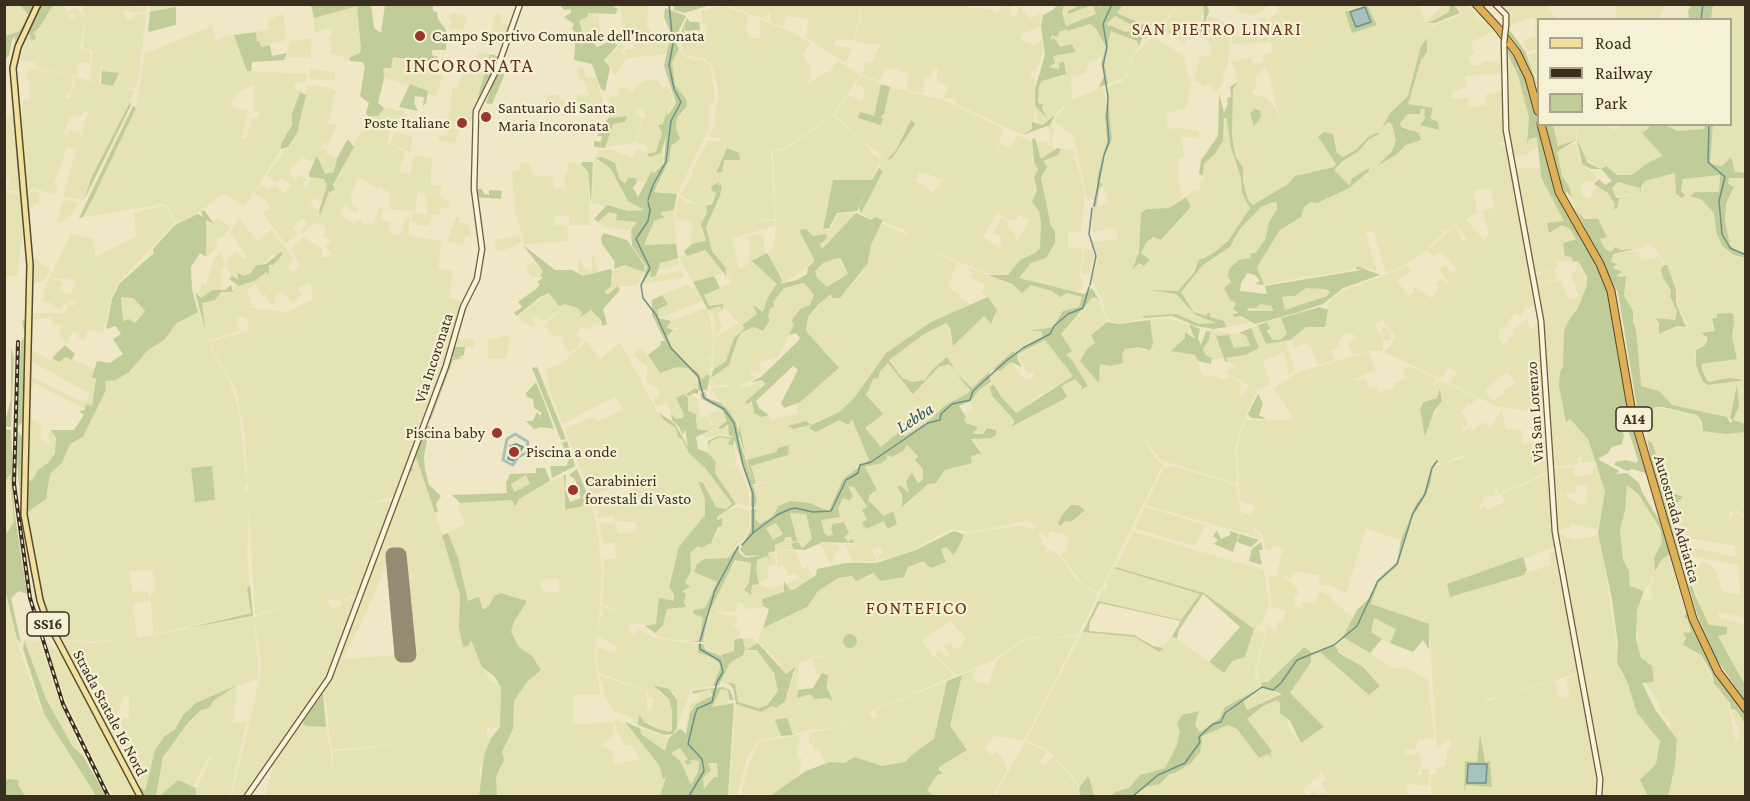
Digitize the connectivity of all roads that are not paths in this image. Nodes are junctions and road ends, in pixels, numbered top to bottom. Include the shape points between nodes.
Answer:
1 (38, 4) edge
2 (520, 4) edge
3 (1478, 4) edge
4 (1495, 4) edge
5 (1537, 92) edge
6 (1537, 104) edge
7 (1543, 126) edge
8 (1544, 126) edge
9 (1746, 704) edge
10 (1746, 709) edge
11 (140, 796) edge
12 (247, 796) edge
13 (1599, 796) edge

1 - 11 main road, Strada Statale 16 Nord / SS16 via 13,68 30,265 24,515 46,618
2 - 12 main road, Via Incoronata via 497,69 476,111 474,189 482,249 477,279 463,307 446,366 329,678
3 - 5 highway via 1516,47
3 - 6 highway via 1517,53
4 - 13 main road, Via San Lorenzo, bridge via 1506,15 1507,143 1541,321 1555,532 1600,779
7 - 10 highway, Autostrada Adriatica / A14 via 1559,192 1611,291 1631,407 1693,619 1714,665
8 - 9 highway, Autostrada Adriatica / A14 via 1562,191 1603,263 1614,291 1635,410 1696,618 1714,658

